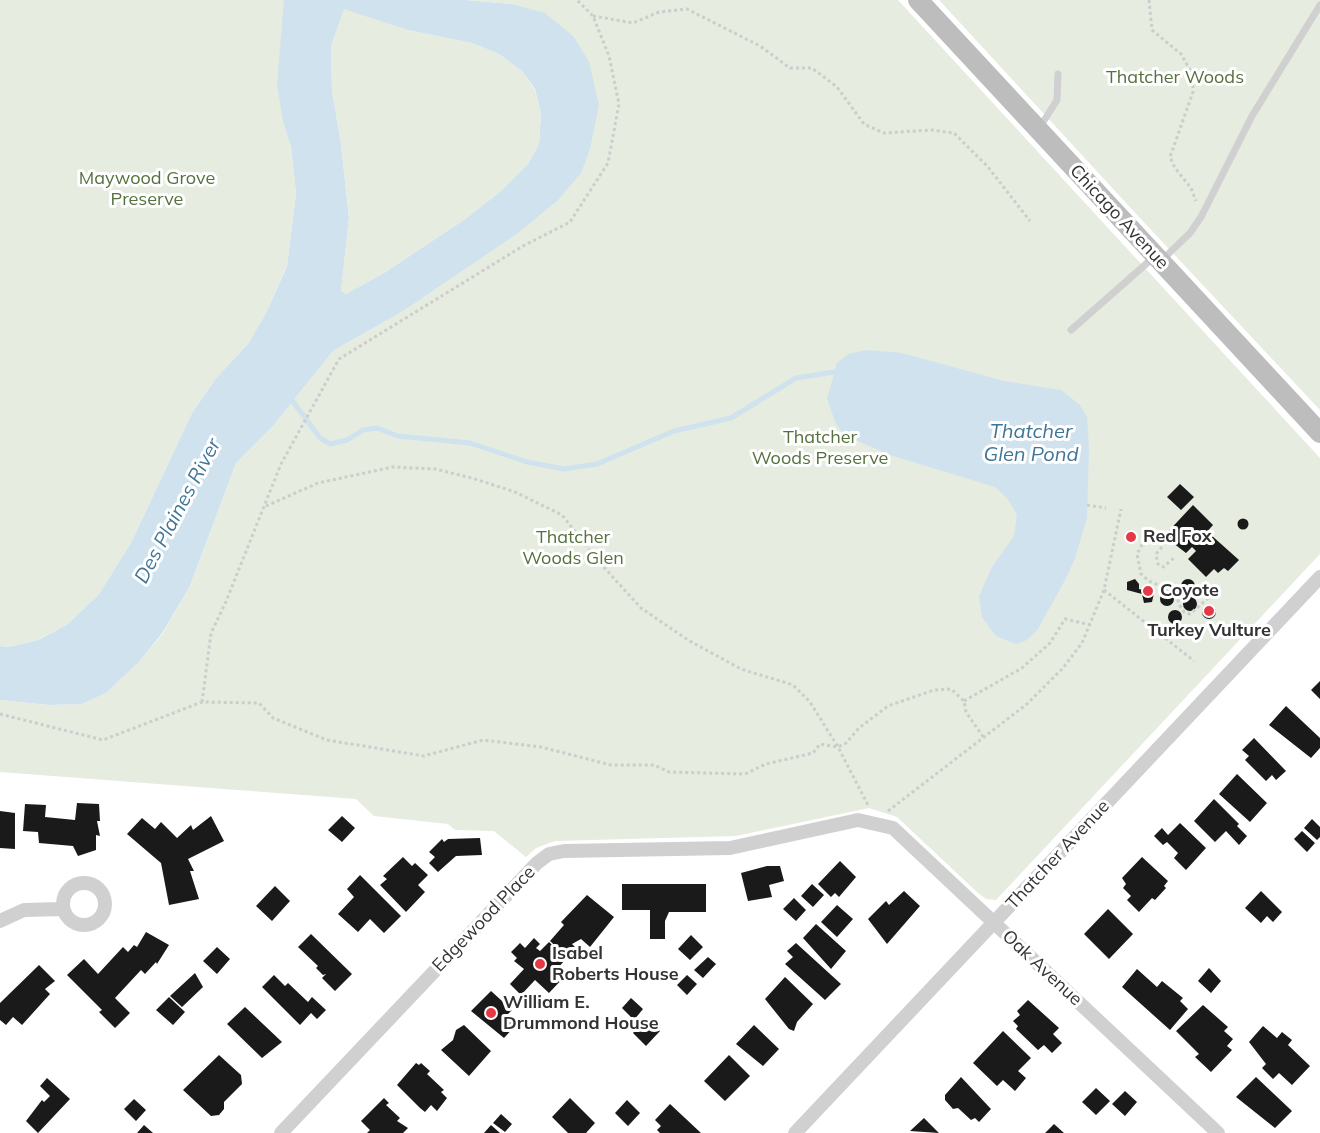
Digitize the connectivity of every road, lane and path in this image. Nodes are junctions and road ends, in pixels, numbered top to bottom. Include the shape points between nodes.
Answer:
1 (577, 0) edge
2 (918, 0) edge
3 (1149, 0) edge
4 (1320, 5) edge
5 (593, 16) junction
6 (1058, 74) dead end
7 (1038, 129) junction
8 (1195, 200) dead end
9 (1029, 221) dead end
10 (1158, 259) junction
11 (1071, 330) dead end
12 (1320, 434) edge
13 (1087, 505) dead end
14 (264, 506) junction
15 (1106, 508) dead end
16 (1121, 509) dead end
17 (1148, 534) dead end
18 (1162, 547) dead end
19 (1174, 558) dead end
20 (1320, 577) edge
21 (1104, 590) junction
22 (1213, 594) dead end
23 (1090, 625) junction
24 (1194, 661) dead end
25 (964, 701) junction
26 (202, 702) junction
27 (0, 714) edge
28 (984, 738) junction
29 (838, 747) junction
30 (883, 818) junction
31 (858, 820) joint
32 (63, 909) dead end
33 (0, 921) edge
34 (994, 923) junction
35 (281, 1133) edge
36 (795, 1133) edge
37 (1218, 1133) edge

1 - 5 path
2 - 7 main road, Chicago Avenue
3 - 8 path via 1152,30 1181,54 1193,75 1193,92 1170,157
4 - 10 lane via 1252,116 1201,217 1190,233
5 - 9 path via 633,23 659,12 687,9 760,46 790,68 812,68 837,87 864,124 874,129 884,133 954,133 988,167
5 - 14 path via 609,56 619,104 608,163 570,222 523,246 339,359 281,464
6 - 7 lane via 1057,100
7 - 10 main road, Chicago Avenue
10 - 11 lane
10 - 12 main road, Chicago Avenue
13 - 15 path
14 - 26 path via 211,633
14 - 29 path via 318,483 393,467 435,469 515,492 562,515 641,608 741,669 793,685 810,702
16 - 21 path
17 - 22 path via 1137,554 1141,574 1175,592 1184,612 1190,614
18 - 19 path via 1156,554 1158,564 1163,567
20 - 34 street, Thatcher Avenue
21 - 23 path
21 - 24 path
23 - 25 path via 1065,619 1050,643 1023,668
23 - 28 path via 1064,668
25 - 28 path via 966,712
25 - 29 path via 951,689 934,690 888,706
26 - 27 path via 103,740
26 - 29 path via 259,703 273,718 327,740 424,756 483,740 541,747 610,765 654,765 669,772 745,774 766,764 813,753 820,744
28 - 30 path
29 - 30 path
30 - 31 street, Oak Avenue
30 - 34 street, Oak Avenue
31 - 35 street, Edgewood Place via 730,848 549,854
32 - 33 street via 24,910
34 - 36 street, Thatcher Avenue
34 - 37 street, Oak Avenue

